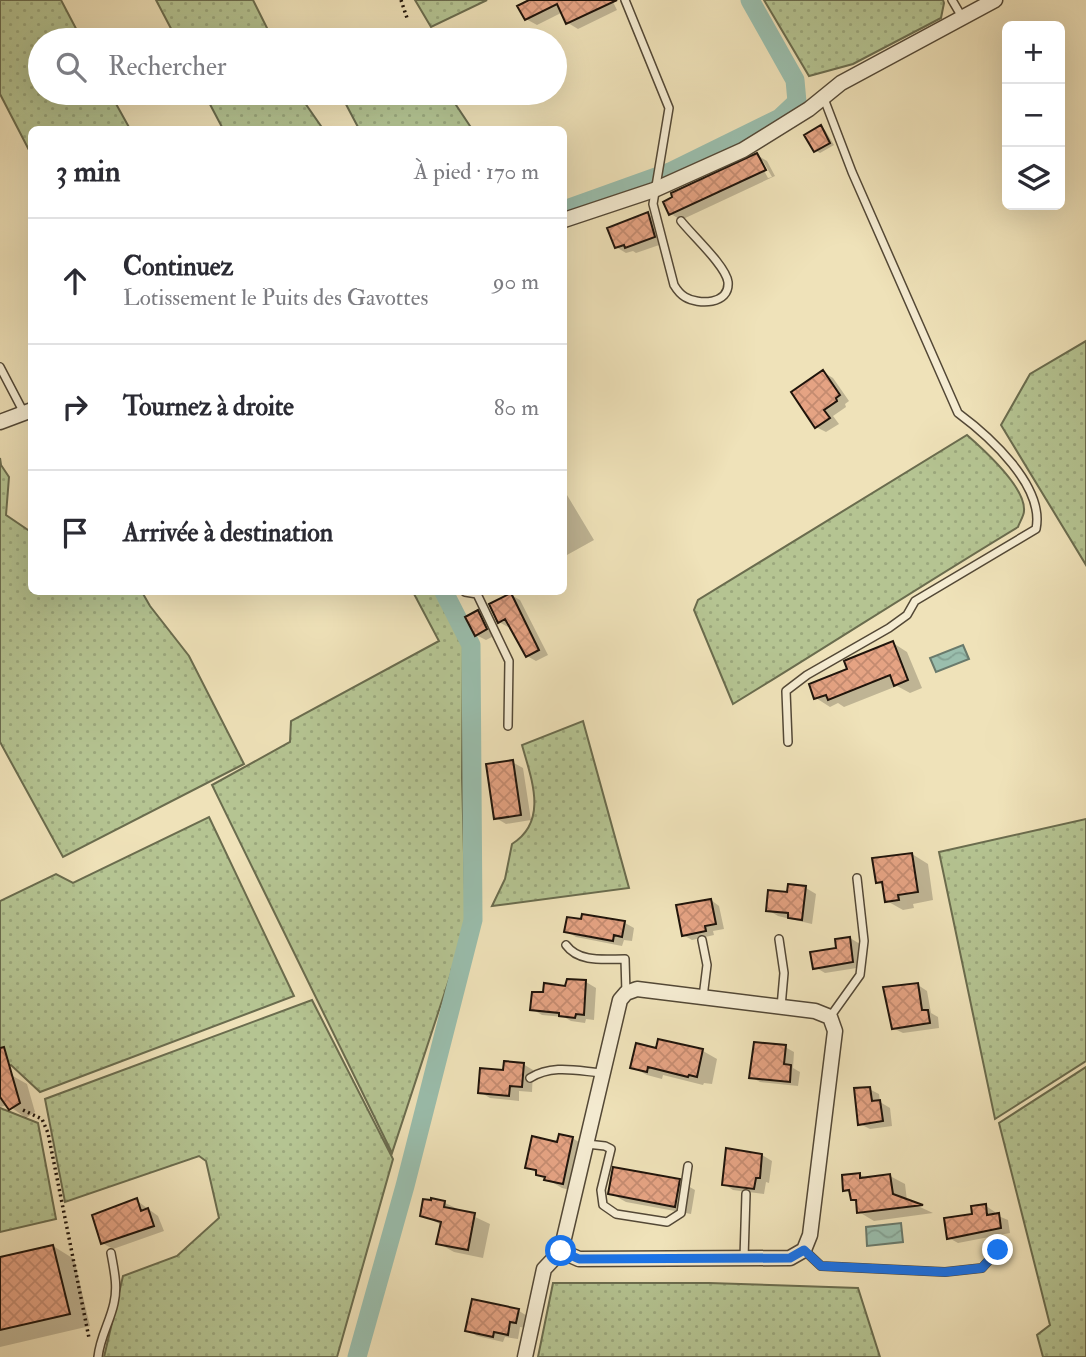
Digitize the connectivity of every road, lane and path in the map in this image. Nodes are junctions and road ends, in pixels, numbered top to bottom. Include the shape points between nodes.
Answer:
1 (401, 0) edge
2 (625, 0) edge
3 (995, 0) edge
4 (956, 5) edge
5 (407, 18) dead end
6 (824, 96) junction
7 (654, 190) junction
8 (567, 219) edge
9 (681, 221) dead end
10 (0, 367) edge
11 (28, 412) edge
12 (0, 422) edge
13 (477, 595) edge
14 (508, 726) dead end
15 (788, 742) dead end
16 (857, 878) dead end
17 (779, 939) dead end
18 (702, 940) dead end
19 (566, 945) dead end
20 (626, 993) junction
21 (703, 998) junction
22 (781, 1007) junction
23 (830, 1017) junction
24 (603, 1073) junction
25 (530, 1078) dead end
26 (23, 1111) dead end
27 (587, 1144) junction
28 (688, 1167) dead end
29 (746, 1194) dead end
30 (804, 1250) junction
31 (998, 1250) dead end
32 (561, 1251) junction
33 (111, 1253) dead end
34 (744, 1258) junction
35 (92, 1347) dead end
36 (98, 1357) edge
37 (525, 1357) edge

1 - 5 path
2 - 7 lane via 669,108
3 - 4 street
4 - 6 street
6 - 7 street via 743,150
6 - 15 lane via 852,172 958,413 987,435 1011,462 1034,500 1038,516 1036,529 915,601 907,615 889,628 786,691
7 - 8 street
7 - 9 lane via 653,204 674,285 690,299 718,300 726,294 724,273
10 - 11 lane
11 - 12 street
13 - 14 lane via 509,661
16 - 23 lane via 864,941 860,975
17 - 22 lane via 784,973
18 - 21 lane via 707,965
19 - 20 lane via 572,954 583,958 625,960
20 - 21 street via 637,989
20 - 24 street
21 - 22 street
22 - 23 street
23 - 30 street via 835,1031 810,1235
24 - 25 lane via 558,1069
24 - 27 street
26 - 35 path via 41,1119 47,1133
27 - 28 lane via 611,1149 601,1190 603,1205 616,1214 667,1222 681,1213
27 - 32 street
29 - 34 lane
30 - 31 lane via 821,1266 945,1272 982,1268
30 - 34 street via 790,1258
32 - 34 street via 579,1259
32 - 37 street via 544,1269
33 - 36 lane via 114,1304

